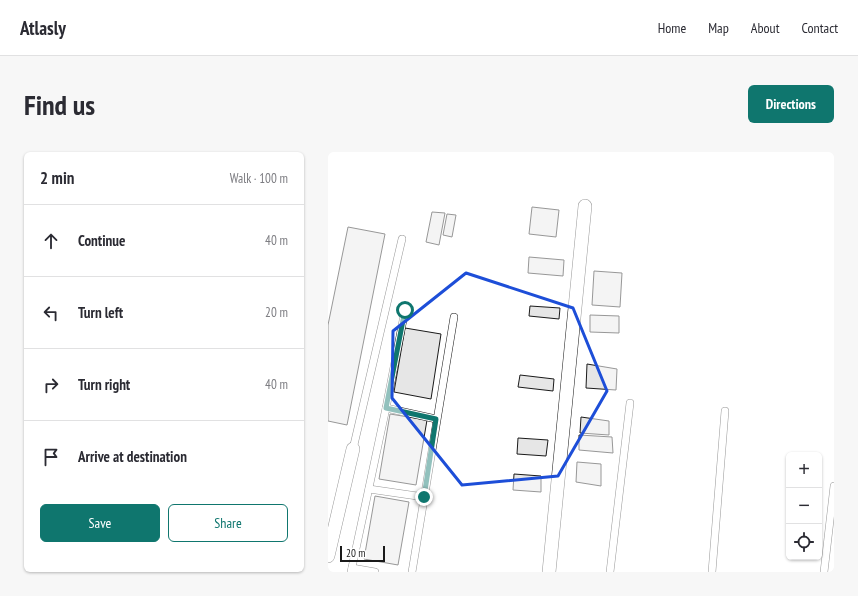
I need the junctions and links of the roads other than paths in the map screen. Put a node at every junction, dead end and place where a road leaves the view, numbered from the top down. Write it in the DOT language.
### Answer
graph roads {
  1 [pos="585,206"];
  2 [pos="402,239"];
  3 [pos="405,310"];
  4 [pos="454,317"];
  5 [pos="630,403"];
  6 [pos="386,408"];
  7 [pos="725,411"];
  8 [pos="436,419"];
  9 [pos="353,449"];
  10 [pos="834,486"];
  11 [pos="369,489"];
  12 [pos="424,497"];
  13 [pos="328,556"];
  14 [pos="352,570"];
  15 [pos="375,572"];
  16 [pos="412,572"];
  17 [pos="549,572"];
  18 [pos="610,572"];
  19 [pos="712,572"];
  20 [pos="824,572"];
  1 -- 17 [label="street"];
  2 -- 9 [label="lane"];
  3 -- 6 [label="lane"];
  4 -- 8 [label="lane"];
  5 -- 18 [label="lane"];
  6 -- 8 [label="lane"];
  6 -- 11 [label="lane"];
  7 -- 19 [label="lane"];
  8 -- 12 [label="lane"];
  9 -- 13 [label="street"];
  10 -- 20 [label="lane"];
  11 -- 12 [label="lane"];
  11 -- 14 [label="lane"];
  12 -- 16 [label="lane"];
  14 -- 15 [label="lane"];
}
